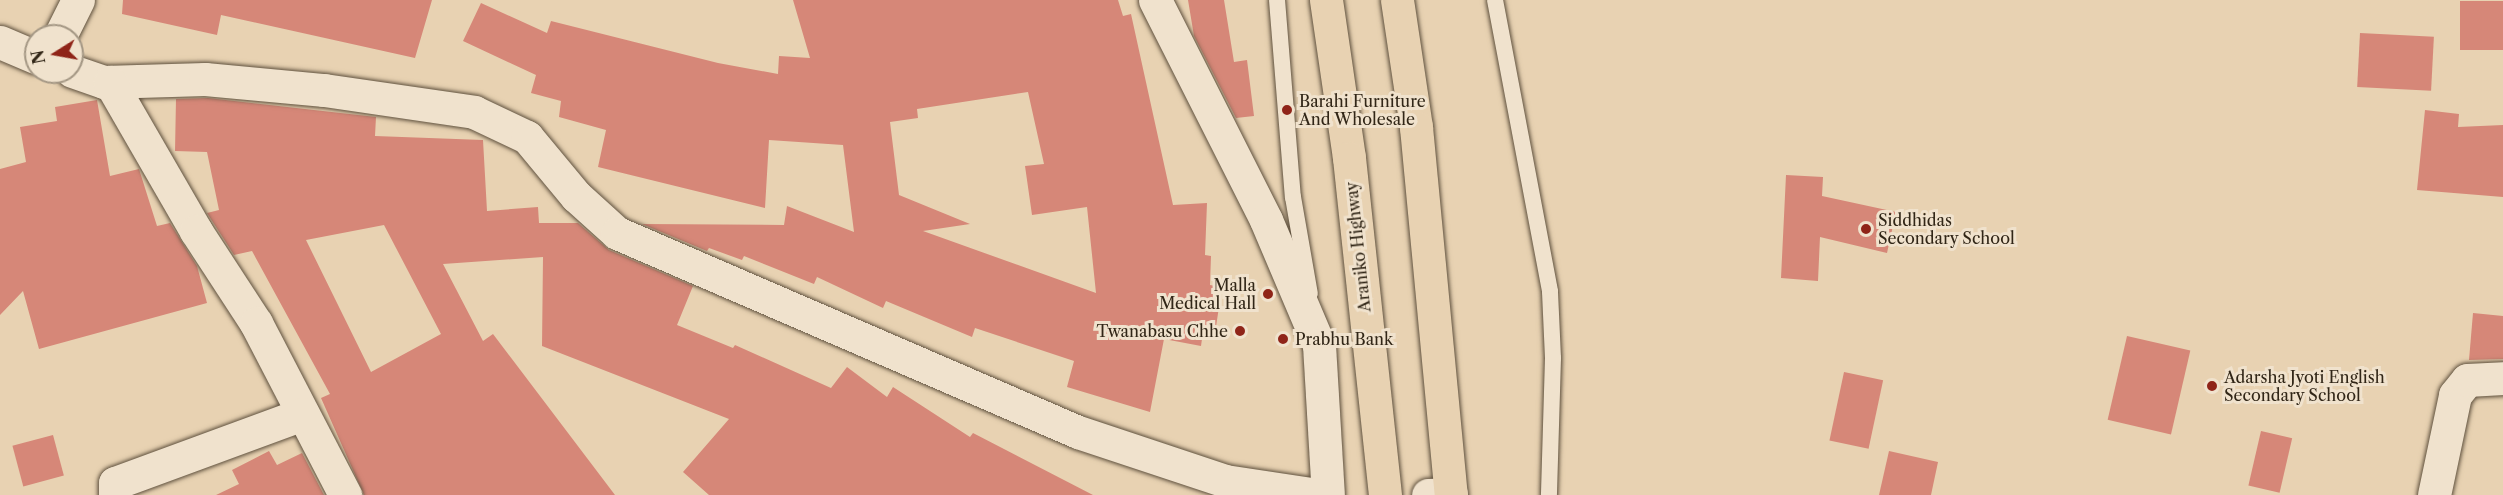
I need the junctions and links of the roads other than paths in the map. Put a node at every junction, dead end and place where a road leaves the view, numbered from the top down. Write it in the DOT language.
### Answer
graph roads {
  1 [pos="78,0"];
  2 [pos="1155,0"];
  3 [pos="1277,0"];
  4 [pos="1326,0"];
  5 [pos="1397,0"];
  6 [pos="1495,0"];
  7 [pos="66,24"];
  8 [pos="0,42"];
  9 [pos="24,52"];
  10 [pos="84,74"];
  11 [pos="110,82"];
  12 [pos="1319,345"];
  13 [pos="2503,378"];
  14 [pos="303,414"];
  15 [pos="115,495"];
  16 [pos="345,495"];
  17 [pos="1318,495"];
  18 [pos="1328,495"];
  19 [pos="1385,495"];
  20 [pos="1443,495"];
  21 [pos="1549,495"];
  22 [pos="2434,495"];
  1 -- 7 [label="street"];
  2 -- 12 [label="street"];
  3 -- 12 [label="lane"];
  4 -- 19 [label="highway, Araniko Highway"];
  5 -- 20 [label="highway"];
  6 -- 21 [label="lane"];
  8 -- 9 [label="street"];
  10 -- 11 [label="street"];
  11 -- 14 [label="street"];
  11 -- 17 [label="street"];
  12 -- 18 [label="street"];
  13 -- 22 [label="street"];
  14 -- 15 [label="street"];
  14 -- 16 [label="street"];
}
